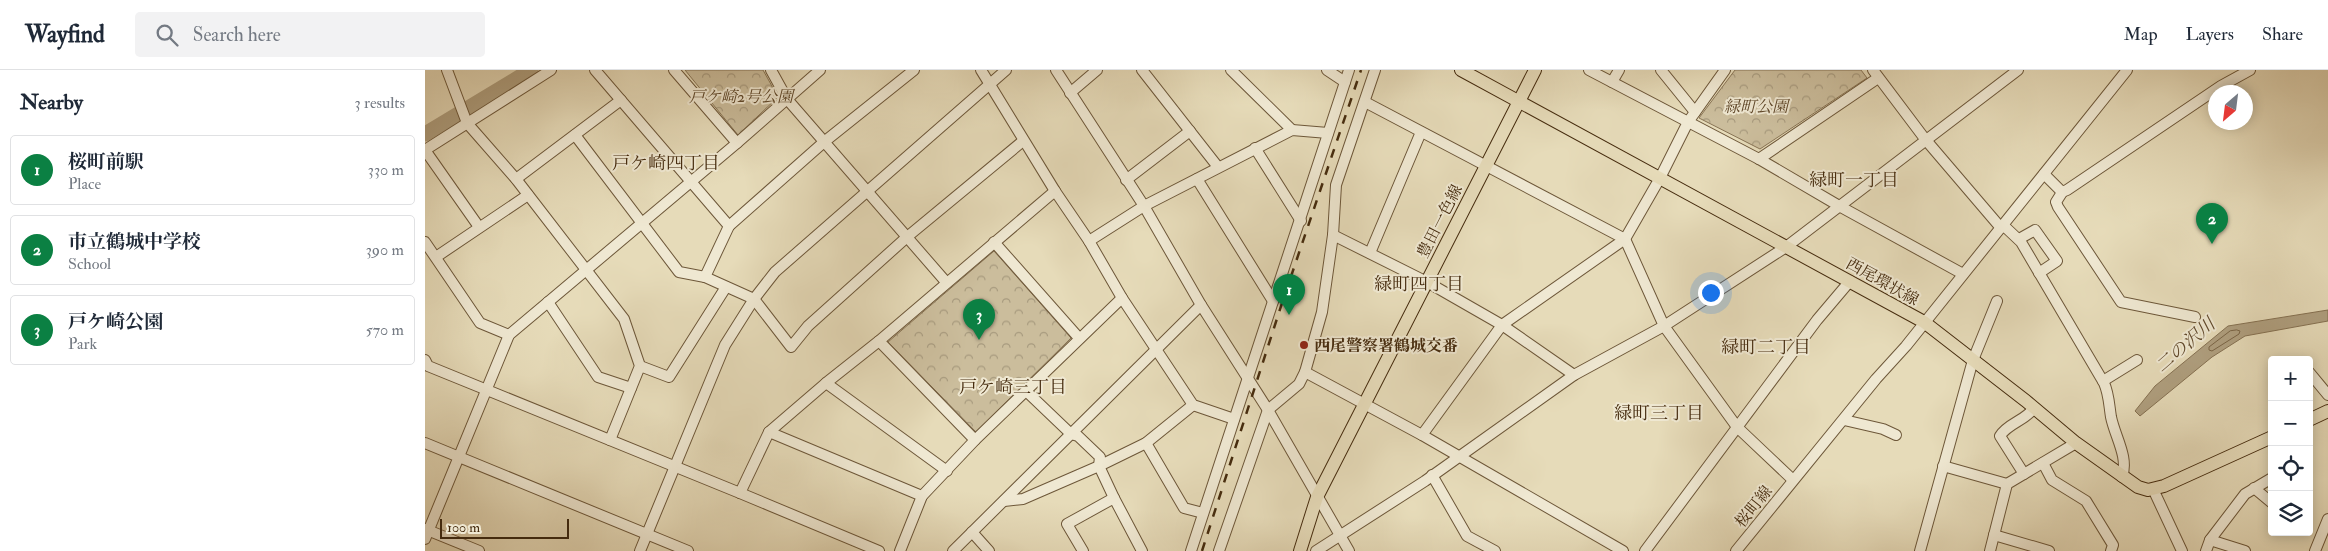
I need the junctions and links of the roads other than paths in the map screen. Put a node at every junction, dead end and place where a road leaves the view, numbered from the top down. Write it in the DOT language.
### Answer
graph roads {
  1 [pos="447,70"];
  2 [pos="551,70"];
  3 [pos="595,70"];
  4 [pos="675,70"];
  5 [pos="771,70"];
  6 [pos="820,70"];
  7 [pos="914,70"];
  8 [pos="981,70"];
  9 [pos="1006,70"];
  10 [pos="1056,70"];
  11 [pos="1097,70"];
  12 [pos="1142,70"];
  13 [pos="1231,70"];
  14 [pos="1327,70"];
  15 [pos="1349,70"];
  16 [pos="1375,70"];
  17 [pos="1461,70"];
  18 [pos="1535,70"];
  19 [pos="1589,70"];
  20 [pos="1619,70"];
  21 [pos="1661,70"];
  22 [pos="1725,70"];
  23 [pos="2018,70"];
  24 [pos="2127,70"];
  25 [pos="2250,70"];
  26 [pos="1875,74"];
  27 [pos="1345,82"];
  28 [pos="1612,82"];
  29 [pos="990,84"];
  30 [pos="1070,93"];
  31 [pos="787,99"];
  32 [pos="621,100"];
  33 [pos="1365,102"];
  34 [pos="1519,102"];
  35 [pos="1695,112"];
  36 [pos="1688,122"];
  37 [pos="467,123"];
  38 [pos="1292,130"];
  39 [pos="1190,131"];
  40 [pos="1421,132"];
  41 [pos="1328,133"];
  42 [pos="575,135"];
  43 [pos="1925,139"];
  44 [pos="1023,141"];
  45 [pos="824,142"];
  46 [pos="737,143"];
  47 [pos="1255,148"];
  48 [pos="425,150"];
  49 [pos="1759,159"];
  50 [pos="1485,166"];
  51 [pos="1218,167"];
  52 [pos="2044,174"];
  53 [pos="1660,178"];
  54 [pos="516,179"];
  55 [pos="1197,179"];
  56 [pos="1127,180"];
  57 [pos="691,182"];
  58 [pos="867,191"];
  59 [pos="1055,191"];
  60 [pos="2063,191"];
  61 [pos="528,194"];
  62 [pos="1143,206"];
  63 [pos="1841,207"];
  64 [pos="1301,221"];
  65 [pos="641,223"];
  66 [pos="729,226"];
  67 [pos="479,227"];
  68 [pos="2002,227"];
  69 [pos="1333,235"];
  70 [pos="907,237"];
  71 [pos="1625,239"];
  72 [pos="2019,239"];
  73 [pos="1089,241"];
  74 [pos="425,242"];
  75 [pos="994,242"];
  76 [pos="1786,247"];
  77 [pos="1370,253"];
  78 [pos="436,257"];
  79 [pos="586,270"];
  80 [pos="2039,273"];
  81 [pos="1963,274"];
  82 [pos="705,277"];
  83 [pos="1850,281"];
  84 [pos="946,282"];
  85 [pos="1427,282"];
  86 [pos="726,287"];
  87 [pos="1121,298"];
  88 [pos="754,299"];
  89 [pos="1273,301"];
  90 [pos="1997,301"];
  91 [pos="548,302"];
  92 [pos="1201,305"];
  93 [pos="2195,317"];
  94 [pos="1924,322"];
  95 [pos="1502,325"];
  96 [pos="1664,326"];
  97 [pos="509,335"];
  98 [pos="1079,338"];
  99 [pos="879,342"];
  100 [pos="1156,352"];
  101 [pos="425,360"];
  102 [pos="1973,360"];
  103 [pos="2137,360"];
  104 [pos="640,366"];
  105 [pos="1305,372"];
  106 [pos="1574,376"];
  107 [pos="2313,377"];
  108 [pos="1248,378"];
  109 [pos="2103,381"];
  110 [pos="826,383"];
  111 [pos="631,388"];
  112 [pos="486,390"];
  113 [pos="1026,391"];
  114 [pos="2328,395"];
  115 [pos="1193,405"];
  116 [pos="1363,405"];
  117 [pos="2034,408"];
  118 [pos="1268,410"];
  119 [pos="2328,411"];
  120 [pos="2313,418"];
  121 [pos="1234,419"];
  122 [pos="1844,420"];
  123 [pos="1737,427"];
  124 [pos="769,432"];
  125 [pos="1071,434"];
  126 [pos="1421,435"];
  127 [pos="1896,435"];
  128 [pos="2268,439"];
  129 [pos="610,440"];
  130 [pos="975,440"];
  131 [pos="425,443"];
  132 [pos="1146,443"];
  133 [pos="2076,443"];
  134 [pos="1458,457"];
  135 [pos="460,458"];
  136 [pos="2043,463"];
  137 [pos="675,466"];
  138 [pos="1099,466"];
  139 [pos="1943,466"];
  140 [pos="947,471"];
  141 [pos="2024,474"];
  142 [pos="1432,476"];
  143 [pos="2121,477"];
  144 [pos="1793,480"];
  145 [pos="2268,480"];
  146 [pos="2007,484"];
  147 [pos="2254,488"];
  148 [pos="2153,489"];
  149 [pos="740,493"];
  150 [pos="922,496"];
  151 [pos="1317,496"];
  152 [pos="1114,498"];
  153 [pos="2268,500"];
  154 [pos="1004,501"];
  155 [pos="1203,513"];
  156 [pos="2328,519"];
  157 [pos="973,532"];
  158 [pos="426,533"];
  159 [pos="647,534"];
  160 [pos="1340,535"];
  161 [pos="1994,535"];
  162 [pos="2210,540"];
  163 [pos="2324,542"];
  164 [pos="1739,550"];
  165 [pos="479,551"];
  166 [pos="640,551"];
  167 [pos="688,551"];
  168 [pos="879,551"];
  169 [pos="901,551"];
  170 [pos="953,551"];
  171 [pos="989,551"];
  172 [pos="1083,551"];
  173 [pos="1142,551"];
  174 [pos="1191,551"];
  175 [pos="1219,551"];
  176 [pos="1300,551"];
  177 [pos="1316,551"];
  178 [pos="1349,551"];
  179 [pos="1495,551"];
  180 [pos="1623,551"];
  181 [pos="1645,551"];
  182 [pos="1919,551"];
  183 [pos="1990,551"];
  184 [pos="2049,551"];
  185 [pos="2111,551"];
  186 [pos="2182,551"];
  187 [pos="2206,551"];
  188 [pos="2245,551"];
  189 [pos="2315,551"];
  1 -- 37 [label="street"];
  2 -- 37 [label="street"];
  3 -- 32 [label="street"];
  4 -- 46 [label="street"];
  5 -- 31 [label="street"];
  6 -- 31 [label="street"];
  7 -- 45 [label="street"];
  8 -- 29 [label="street"];
  9 -- 29 [label="street"];
  10 -- 30 [label="street"];
  11 -- 30 [label="street"];
  12 -- 39 [label="street"];
  13 -- 38 [label="street"];
  14 -- 27 [label="street"];
  15 -- 27 [label="street"];
  16 -- 33 [label="street"];
  17 -- 34 [label="main road, 西尾環状線"];
  18 -- 34 [label="main road, 豊田一色線"];
  19 -- 28 [label="street"];
  20 -- 28 [label="street"];
  21 -- 35 [label="street"];
  22 -- 35 [label="street"];
  23 -- 43 [label="street"];
  24 -- 52 [label="street, 桜町線"];
  25 -- 60 [label="street"];
  26 -- 43 [label="street"];
  26 -- 49 [label="street"];
  27 -- 41 [label="street"];
  28 -- 36 [label="street"];
  29 -- 44 [label="street"];
  29 -- 58 [label="street"];
  30 -- 56 [label="street"];
  31 -- 45 [label="street"];
  31 -- 46 [label="street"];
  32 -- 42 [label="street"];
  32 -- 57 [label="street"];
  33 -- 40 [label="street"];
  33 -- 69 [label="street"];
  34 -- 50 [label="main road, 豊田一色線"];
  34 -- 53 [label="main road, 西尾環状線"];
  35 -- 36 [label="street"];
  36 -- 49 [label="street"];
  36 -- 53 [label="street"];
  37 -- 48 [label="street"];
  37 -- 54 [label="street"];
  38 -- 41 [label="street"];
  38 -- 47 [label="street"];
  39 -- 51 [label="street"];
  39 -- 56 [label="street"];
  40 -- 50 [label="street"];
  40 -- 77 [label="street"];
  41 -- 64 [label="street"];
  42 -- 54 [label="street"];
  42 -- 65 [label="street"];
  43 -- 63 [label="street"];
  43 -- 68 [label="street"];
  44 -- 59 [label="street"];
  44 -- 70 [label="street"];
  45 -- 58 [label="street"];
  45 -- 66 [label="street"];
  46 -- 57 [label="street"];
  47 -- 51 [label="street"];
  47 -- 64 [label="street"];
  48 -- 67 [label="street"];
  49 -- 63 [label="street"];
  50 -- 71 [label="street"];
  50 -- 85 [label="main road, 豊田一色線"];
  51 -- 55 [label="street"];
  52 -- 60 [label="street"];
  52 -- 68 [label="street, 桜町線"];
  53 -- 71 [label="street"];
  53 -- 76 [label="main road, 西尾環状線"];
  54 -- 61 [label="street"];
  55 -- 62 [label="street"];
  55 -- 89 [label="street"];
  56 -- 62 [label="street"];
  57 -- 65 [label="street"];
  57 -- 66 [label="street"];
  58 -- 70 [label="street"];
  58 -- 88 [label="street"];
  59 -- 73 [label="street"];
  59 -- 75 [label="street"];
  60 -- 93 [label="street"];
  61 -- 67 [label="street"];
  61 -- 79 [label="street"];
  62 -- 73 [label="street"];
  62 -- 92 [label="street"];
  63 -- 76 [label="street"];
  63 -- 81 [label="street"];
  64 -- 89 [label="street"];
  65 -- 79 [label="street"];
  65 -- 82 [label="street"];
  66 -- 82 [label="street"];
  67 -- 78 [label="street"];
  68 -- 72 [label="street"];
  68 -- 81 [label="street, 桜町線"];
  69 -- 77 [label="street"];
  69 -- 105 [label="street"];
  70 -- 84 [label="street"];
  70 -- 88 [label="street"];
  71 -- 95 [label="street"];
  71 -- 96 [label="street"];
  72 -- 80 [label="street"];
  72 -- 80 [label="street"];
  73 -- 87 [label="street"];
  74 -- 78 [label="street"];
  75 -- 84 [label="street"];
  75 -- 98 [label="street"];
  76 -- 83 [label="main road, 西尾環状線"];
  76 -- 96 [label="street"];
  77 -- 85 [label="street"];
  78 -- 97 [label="street"];
  79 -- 91 [label="street"];
  79 -- 104 [label="street"];
  80 -- 109 [label="street"];
  81 -- 94 [label="street, 桜町線"];
  82 -- 86 [label="street"];
  83 -- 94 [label="main road, 西尾環状線"];
  83 -- 123 [label="street"];
  84 -- 99 [label="street"];
  85 -- 95 [label="street"];
  85 -- 116 [label="main road, 豊田一色線"];
  86 -- 88 [label="street"];
  86 -- 104 [label="street"];
  87 -- 98 [label="street"];
  87 -- 100 [label="street"];
  88 -- 137 [label="street"];
  89 -- 108 [label="street"];
  90 -- 102 [label="street"];
  91 -- 97 [label="street"];
  91 -- 111 [label="street"];
  92 -- 100 [label="street"];
  92 -- 108 [label="street"];
  94 -- 102 [label="main road, 西尾環状線"];
  94 -- 122 [label="street, 桜町線"];
  95 -- 106 [label="street"];
  95 -- 126 [label="street"];
  96 -- 106 [label="street"];
  96 -- 123 [label="street"];
  97 -- 112 [label="street"];
  98 -- 113 [label="street"];
  99 -- 110 [label="street"];
  99 -- 130 [label="street"];
  100 -- 115 [label="street"];
  100 -- 125 [label="street"];
  101 -- 112 [label="street"];
  102 -- 117 [label="main road, 西尾環状線"];
  102 -- 139 [label="street"];
  103 -- 109 [label="street"];
  104 -- 111 [label="street"];
  105 -- 116 [label="street"];
  105 -- 118 [label="street"];
  106 -- 134 [label="street"];
  107 -- 114 [label="street"];
  108 -- 118 [label="street"];
  108 -- 121 [label="street"];
  109 -- 143 [label="street"];
  110 -- 124 [label="street"];
  110 -- 140 [label="street"];
  111 -- 129 [label="street"];
  112 -- 129 [label="street"];
  112 -- 135 [label="street"];
  113 -- 125 [label="street"];
  113 -- 130 [label="street"];
  115 -- 121 [label="street"];
  115 -- 132 [label="street"];
  116 -- 126 [label="street"];
  116 -- 151 [label="main road, 豊田一色線"];
  117 -- 133 [label="main road, 西尾環状線"];
  117 -- 141 [label="street"];
  118 -- 151 [label="street"];
  118 -- 175 [label="street"];
  119 -- 120 [label="main road"];
  121 -- 155 [label="street"];
  122 -- 127 [label="street"];
  122 -- 144 [label="street, 桜町線"];
  123 -- 144 [label="street"];
  123 -- 181 [label="street"];
  124 -- 149 [label="street"];
  124 -- 150 [label="street"];
  125 -- 138 [label="street"];
  125 -- 154 [label="street"];
  126 -- 134 [label="street"];
  128 -- 148 [label="main road"];
  129 -- 137 [label="street"];
  130 -- 140 [label="street"];
  131 -- 135 [label="street"];
  132 -- 138 [label="street"];
  132 -- 155 [label="street"];
  133 -- 136 [label="street"];
  133 -- 143 [label="main road, 西尾環状線"];
  134 -- 142 [label="street"];
  134 -- 180 [label="street"];
  135 -- 158 [label="street"];
  135 -- 159 [label="street"];
  136 -- 141 [label="street"];
  136 -- 185 [label="street"];
  137 -- 149 [label="street"];
  137 -- 159 [label="street"];
  138 -- 152 [label="street"];
  138 -- 154 [label="street"];
  139 -- 146 [label="street"];
  139 -- 182 [label="street"];
  140 -- 150 [label="street"];
  141 -- 146 [label="street"];
  142 -- 160 [label="street"];
  142 -- 179 [label="street"];
  143 -- 148 [label="main road, 西尾環状線"];
  144 -- 164 [label="street, 桜町線"];
  145 -- 147 [label="street"];
  146 -- 161 [label="street"];
  147 -- 153 [label="street"];
  147 -- 162 [label="street"];
  148 -- 186 [label="street"];
  149 -- 168 [label="street"];
  150 -- 169 [label="street"];
  151 -- 160 [label="street"];
  151 -- 176 [label="main road, 豊田一色線"];
  152 -- 172 [label="street"];
  152 -- 173 [label="street"];
  154 -- 157 [label="street"];
  155 -- 174 [label="street"];
  156 -- 163 [label="street"];
  157 -- 170 [label="street"];
  157 -- 171 [label="street"];
  158 -- 165 [label="street"];
  159 -- 166 [label="street"];
  159 -- 167 [label="street"];
  160 -- 177 [label="street"];
  160 -- 178 [label="street"];
  161 -- 183 [label="street"];
  161 -- 184 [label="street"];
  162 -- 187 [label="street"];
  162 -- 188 [label="street"];
  163 -- 189 [label="street"];
}
